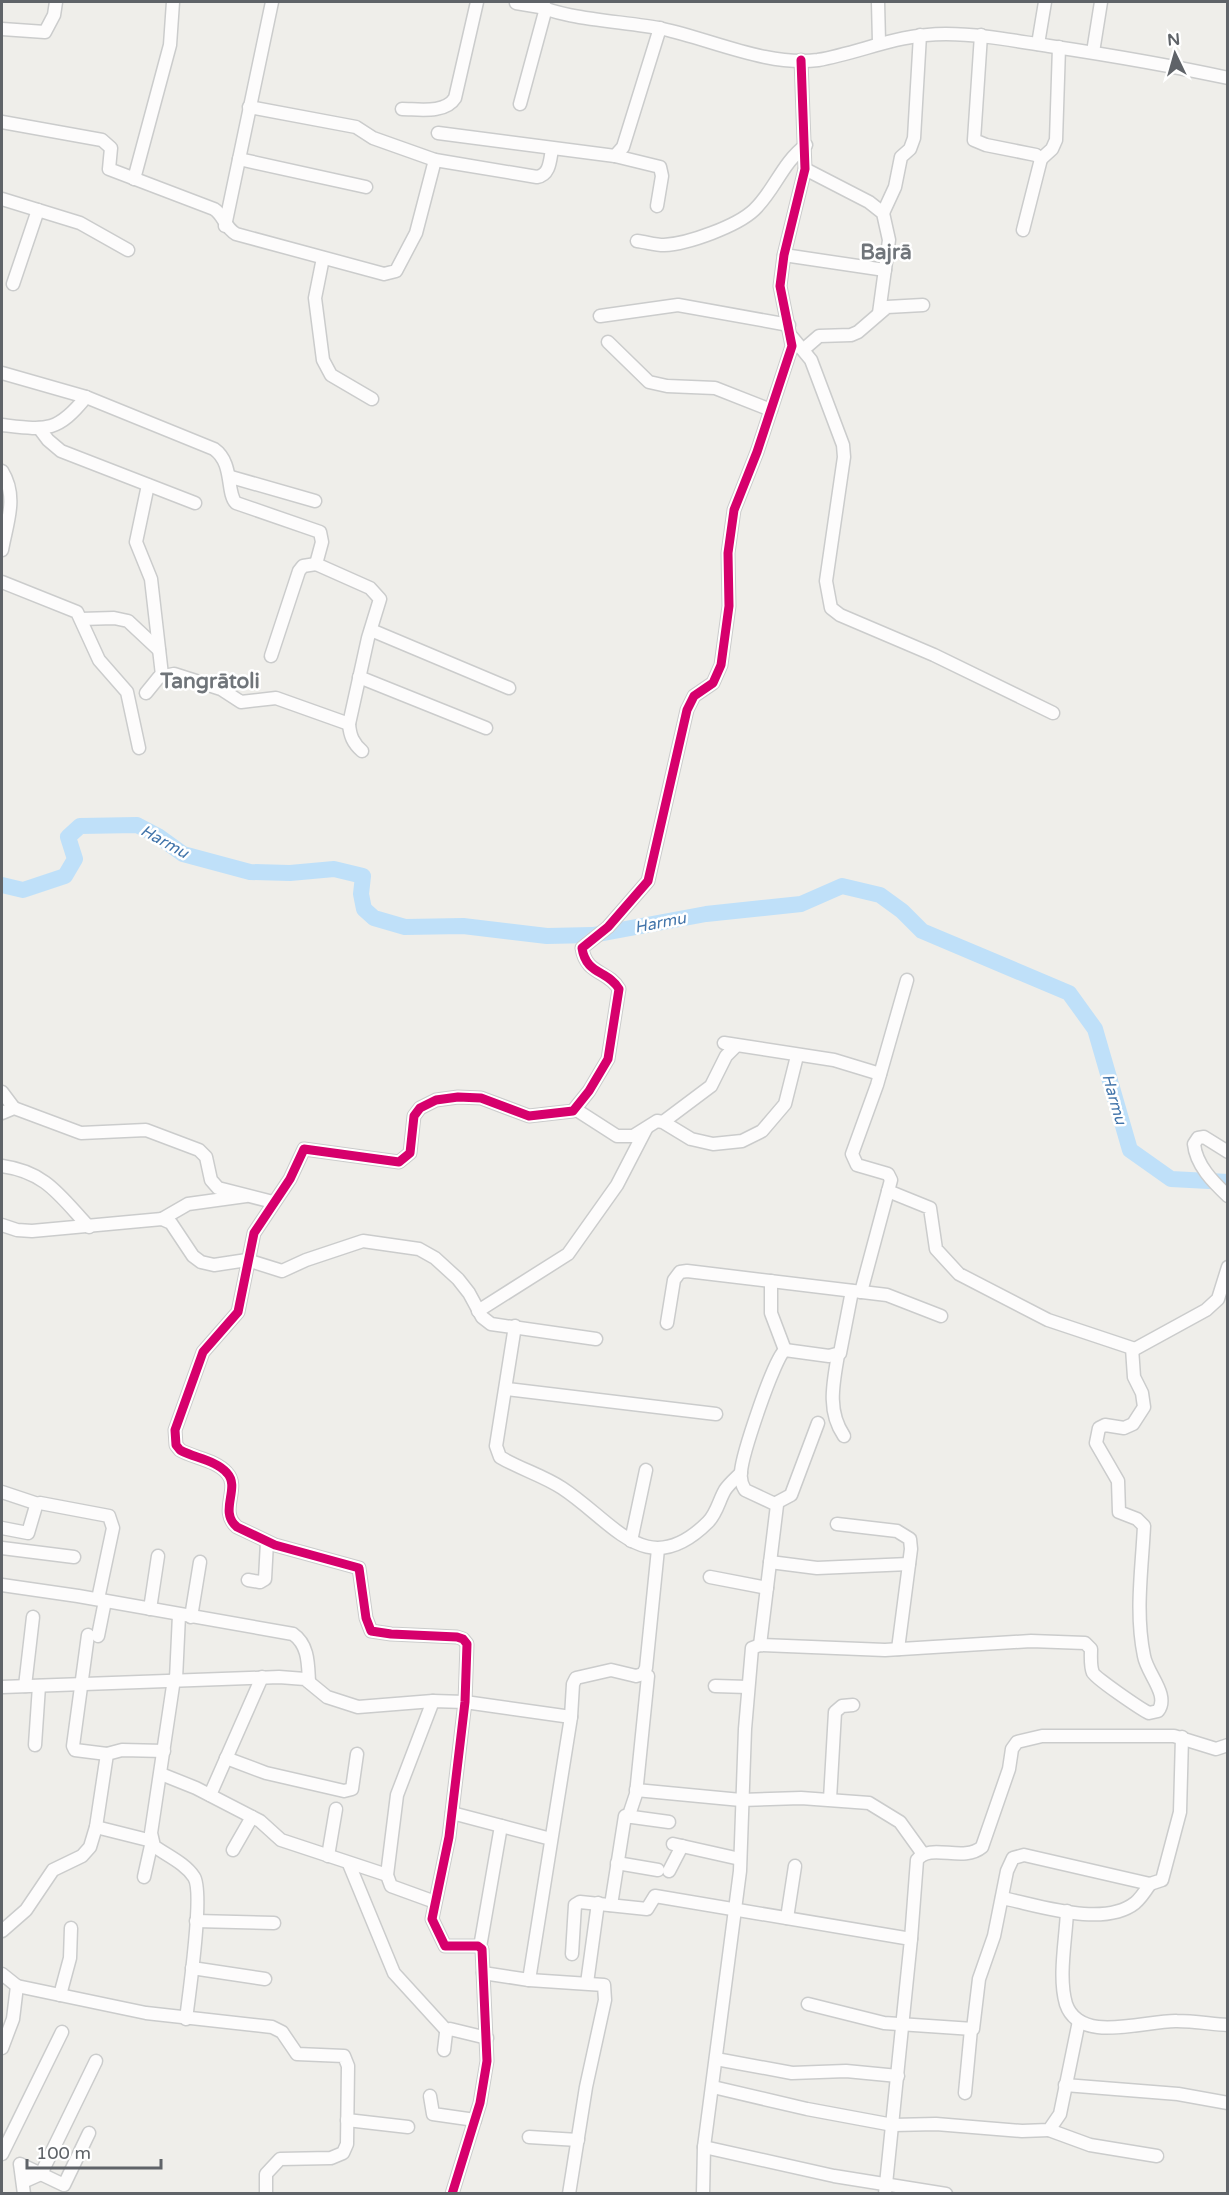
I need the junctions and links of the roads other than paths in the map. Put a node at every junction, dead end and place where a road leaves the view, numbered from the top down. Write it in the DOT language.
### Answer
graph roads {
  1 [pos="57,2"];
  2 [pos="172,2"];
  3 [pos="272,2"];
  4 [pos="477,2"];
  5 [pos="530,2"];
  6 [pos="878,2"];
  7 [pos="1045,2"];
  8 [pos="1101,2"];
  9 [pos="516,3"];
  10 [pos="546,8"];
  11 [pos="2,28"];
  12 [pos="660,28"];
  13 [pos="920,35"];
  14 [pos="981,35"];
  15 [pos="879,42"];
  16 [pos="1038,44"];
  17 [pos="1059,47"];
  18 [pos="1093,52"];
  19 [pos="801,60"];
  20 [pos="1227,78"];
  21 [pos="520,104"];
  22 [pos="249,107"];
  23 [pos="402,110"];
  24 [pos="2,122"];
  25 [pos="438,133"];
  26 [pos="806,145"];
  27 [pos="552,149"];
  28 [pos="615,156"];
  29 [pos="238,159"];
  30 [pos="1041,159"];
  31 [pos="435,160"];
  32 [pos="805,169"];
  33 [pos="134,180"];
  34 [pos="366,187"];
  35 [pos="2,199"];
  36 [pos="657,206"];
  37 [pos="38,210"];
  38 [pos="884,213"];
  39 [pos="225,226"];
  40 [pos="1023,230"];
  41 [pos="637,240"];
  42 [pos="128,250"];
  43 [pos="784,255"];
  44 [pos="323,258"];
  45 [pos="885,270"];
  46 [pos="14,284"];
  47 [pos="922,305"];
  48 [pos="879,313"];
  49 [pos="600,316"];
  50 [pos="791,331"];
  51 [pos="608,342"];
  52 [pos="804,349"];
  53 [pos="2,373"];
  54 [pos="86,397"];
  55 [pos="372,399"];
  56 [pos="771,410"];
  57 [pos="2,425"];
  58 [pos="39,428"];
  59 [pos="2,471"];
  60 [pos="231,477"];
  61 [pos="148,485"];
  62 [pos="315,501"];
  63 [pos="195,502"];
  64 [pos="2,550"];
  65 [pos="316,564"];
  66 [pos="2,582"];
  67 [pos="81,619"];
  68 [pos="371,630"];
  69 [pos="159,650"];
  70 [pos="271,656"];
  71 [pos="162,675"];
  72 [pos="359,677"];
  73 [pos="509,688"];
  74 [pos="146,693"];
  75 [pos="1053,714"];
  76 [pos="350,723"];
  77 [pos="486,728"];
  78 [pos="139,748"];
  79 [pos="362,751"];
  80 [pos="907,980"];
  81 [pos="797,1056"];
  82 [pos="880,1074"];
  83 [pos="2,1092"];
  84 [pos="14,1108"];
  85 [pos="575,1109"];
  86 [pos="2,1113"];
  87 [pos="663,1122"];
  88 [pos="646,1129"];
  89 [pos="1227,1152"];
  90 [pos="2,1166"];
  91 [pos="888,1191"];
  92 [pos="1223,1192"];
  93 [pos="251,1195"];
  94 [pos="273,1202"];
  95 [pos="162,1219"];
  96 [pos="2,1225"];
  97 [pos="89,1227"];
  98 [pos="247,1260"];
  99 [pos="1227,1267"];
  100 [pos="771,1281"];
  101 [pos="856,1291"];
  102 [pos="478,1311"];
  103 [pos="941,1316"];
  104 [pos="668,1323"];
  105 [pos="515,1326"];
  106 [pos="596,1339"];
  107 [pos="785,1350"];
  108 [pos="1133,1350"];
  109 [pos="838,1355"];
  110 [pos="507,1389"];
  111 [pos="716,1414"];
  112 [pos="818,1423"];
  113 [pos="844,1436"];
  114 [pos="646,1470"];
  115 [pos="741,1473"];
  116 [pos="2,1492"];
  117 [pos="776,1503"];
  118 [pos="38,1504"];
  119 [pos="837,1524"];
  120 [pos="2,1528"];
  121 [pos="631,1541"];
  122 [pos="267,1542"];
  123 [pos="2,1548"];
  124 [pos="658,1549"];
  125 [pos="158,1556"];
  126 [pos="74,1557"];
  127 [pos="200,1562"];
  128 [pos="770,1562"];
  129 [pos="909,1564"];
  130 [pos="710,1576"];
  131 [pos="248,1580"];
  132 [pos="2,1585"];
  133 [pos="767,1588"];
  134 [pos="101,1600"];
  135 [pos="150,1609"];
  136 [pos="185,1616"];
  137 [pos="33,1617"];
  138 [pos="760,1645"];
  139 [pos="898,1649"];
  140 [pos="648,1676"];
  141 [pos="262,1677"];
  142 [pos="175,1679"];
  143 [pos="309,1682"];
  144 [pos="80,1685"];
  145 [pos="25,1686"];
  146 [pos="39,1686"];
  147 [pos="715,1686"];
  148 [pos="2,1687"];
  149 [pos="748,1687"];
  150 [pos="433,1701"];
  151 [pos="465,1702"];
  152 [pos="852,1705"];
  153 [pos="571,1717"];
  154 [pos="1182,1737"];
  155 [pos="35,1745"];
  156 [pos="1227,1745"];
  157 [pos="164,1751"];
  158 [pos="108,1754"];
  159 [pos="357,1754"];
  160 [pos="226,1758"];
  161 [pos="161,1774"];
  162 [pos="636,1790"];
  163 [pos="210,1795"];
  164 [pos="741,1800"];
  165 [pos="830,1800"];
  166 [pos="336,1809"];
  167 [pos="452,1813"];
  168 [pos="629,1815"];
  169 [pos="252,1818"];
  170 [pos="669,1822"];
  171 [pos="501,1826"];
  172 [pos="96,1827"];
  173 [pos="551,1839"];
  174 [pos="152,1841"];
  175 [pos="233,1851"];
  176 [pos="922,1854"];
  177 [pos="328,1856"];
  178 [pos="740,1859"];
  179 [pos="616,1863"];
  180 [pos="350,1864"];
  181 [pos="795,1866"];
  182 [pos="387,1875"];
  183 [pos="144,1877"];
  184 [pos="1150,1884"];
  185 [pos="1002,1898"];
  186 [pos="435,1902"];
  187 [pos="598,1903"];
  188 [pos="611,1905"];
  189 [pos="734,1908"];
  190 [pos="1067,1911"];
  191 [pos="787,1918"];
  192 [pos="196,1921"];
  193 [pos="274,1923"];
  194 [pos="70,1928"];
  195 [pos="2,1931"];
  196 [pos="911,1939"];
  197 [pos="480,1947"];
  198 [pos="572,1954"];
  199 [pos="192,1968"];
  200 [pos="483,1973"];
  201 [pos="2,1974"];
  202 [pos="265,1978"];
  203 [pos="529,1980"];
  204 [pos="587,1983"];
  205 [pos="17,1986"];
  206 [pos="60,1995"];
  207 [pos="808,2004"];
  208 [pos="186,2019"];
  209 [pos="1079,2021"];
  210 [pos="903,2025"];
  211 [pos="1227,2025"];
  212 [pos="971,2029"];
  213 [pos="447,2031"];
  214 [pos="62,2032"];
  215 [pos="488,2038"];
  216 [pos="2,2048"];
  217 [pos="444,2050"];
  218 [pos="716,2059"];
  219 [pos="96,2061"];
  220 [pos="898,2076"];
  221 [pos="1065,2085"];
  222 [pos="713,2087"];
  223 [pos="965,2093"];
  224 [pos="430,2096"];
  225 [pos="1227,2103"];
  226 [pos="347,2120"];
  227 [pos="475,2120"];
  228 [pos="893,2125"];
  229 [pos="408,2127"];
  230 [pos="1049,2130"];
  231 [pos="89,2133"];
  232 [pos="529,2137"];
  233 [pos="578,2140"];
  234 [pos="704,2147"];
  235 [pos="2,2154"];
  236 [pos="1157,2156"];
  237 [pos="20,2164"];
  238 [pos="41,2174"];
  239 [pos="24,2188"];
  240 [pos="885,2189"];
  241 [pos="266,2193"];
  242 [pos="452,2193"];
  243 [pos="569,2193"];
  244 [pos="703,2193"];
  245 [pos="946,2193"];
  1 -- 11 [label="street"];
  2 -- 33 [label="street"];
  3 -- 22 [label="street"];
  4 -- 23 [label="street"];
  5 -- 10 [label="street"];
  6 -- 15 [label="street"];
  7 -- 16 [label="street"];
  8 -- 18 [label="street"];
  9 -- 10 [label="street"];
  10 -- 12 [label="street"];
  10 -- 21 [label="street"];
  12 -- 19 [label="street"];
  12 -- 28 [label="street"];
  13 -- 14 [label="street"];
  13 -- 15 [label="street"];
  13 -- 38 [label="street"];
  14 -- 16 [label="street"];
  14 -- 30 [label="street"];
  15 -- 19 [label="street"];
  16 -- 17 [label="street"];
  17 -- 18 [label="street"];
  17 -- 30 [label="street"];
  18 -- 20 [label="street"];
  19 -- 26 [label="street"];
  22 -- 29 [label="street"];
  22 -- 31 [label="street"];
  24 -- 33 [label="street"];
  25 -- 27 [label="street"];
  26 -- 32 [label="street"];
  26 -- 41 [label="street"];
  27 -- 28 [label="street"];
  27 -- 31 [label="street"];
  28 -- 36 [label="street"];
  29 -- 34 [label="street"];
  29 -- 39 [label="street"];
  30 -- 40 [label="street"];
  31 -- 44 [label="street"];
  32 -- 38 [label="street"];
  32 -- 43 [label="street"];
  33 -- 39 [label="street"];
  35 -- 37 [label="street"];
  37 -- 42 [label="street"];
  37 -- 46 [label="street"];
  38 -- 45 [label="street"];
  39 -- 44 [label="street"];
  43 -- 45 [label="street"];
  43 -- 50 [label="street"];
  44 -- 55 [label="street"];
  45 -- 48 [label="street"];
  47 -- 48 [label="street"];
  48 -- 52 [label="street"];
  49 -- 50 [label="street"];
  50 -- 52 [label="street"];
  50 -- 56 [label="street"];
  51 -- 56 [label="street"];
  52 -- 75 [label="street"];
  53 -- 54 [label="street"];
  54 -- 58 [label="street"];
  54 -- 60 [label="street"];
  56 -- 85 [label="street"];
  57 -- 58 [label="street"];
  58 -- 61 [label="street"];
  59 -- 64 [label="street"];
  60 -- 62 [label="street"];
  60 -- 65 [label="street"];
  61 -- 63 [label="street"];
  61 -- 69 [label="street"];
  65 -- 68 [label="street"];
  65 -- 70 [label="street"];
  66 -- 67 [label="street"];
  67 -- 69 [label="street"];
  67 -- 78 [label="street"];
  68 -- 72 [label="street"];
  68 -- 73 [label="street"];
  69 -- 71 [label="street"];
  71 -- 74 [label="street"];
  71 -- 76 [label="street"];
  72 -- 76 [label="street"];
  72 -- 77 [label="street"];
  76 -- 79 [label="street"];
  80 -- 82 [label="street"];
  81 -- 82 [label="street"];
  81 -- 87 [label="street"];
  81 -- 87 [label="street"];
  82 -- 91 [label="street"];
  83 -- 84 [label="street"];
  84 -- 86 [label="street"];
  84 -- 93 [label="street"];
  85 -- 88 [label="street"];
  85 -- 94 [label="street"];
  87 -- 88 [label="street"];
  88 -- 102 [label="street"];
  89 -- 92 [label="street"];
  90 -- 97 [label="street"];
  91 -- 101 [label="street"];
  91 -- 108 [label="street"];
  93 -- 94 [label="street"];
  93 -- 95 [label="street"];
  94 -- 98 [label="street"];
  95 -- 97 [label="street"];
  95 -- 98 [label="street"];
  96 -- 97 [label="street"];
  98 -- 102 [label="street"];
  98 -- 122 [label="street"];
  99 -- 108 [label="street"];
  100 -- 101 [label="street"];
  100 -- 104 [label="street"];
  100 -- 107 [label="street"];
  101 -- 103 [label="street"];
  101 -- 109 [label="street"];
  102 -- 105 [label="street"];
  105 -- 106 [label="street"];
  105 -- 110 [label="street"];
  107 -- 109 [label="street"];
  107 -- 115 [label="street"];
  108 -- 139 [label="street"];
  109 -- 113 [label="street"];
  110 -- 111 [label="street"];
  110 -- 121 [label="street"];
  112 -- 117 [label="street"];
  114 -- 121 [label="street"];
  115 -- 117 [label="street"];
  115 -- 124 [label="street"];
  116 -- 118 [label="street"];
  117 -- 128 [label="street"];
  118 -- 120 [label="street"];
  118 -- 134 [label="street"];
  119 -- 129 [label="street"];
  121 -- 124 [label="street"];
  122 -- 131 [label="street"];
  122 -- 151 [label="street"];
  123 -- 126 [label="street"];
  124 -- 153 [label="street"];
  125 -- 135 [label="street"];
  127 -- 136 [label="street"];
  128 -- 129 [label="street"];
  128 -- 133 [label="street"];
  129 -- 139 [label="street"];
  130 -- 133 [label="street"];
  132 -- 134 [label="street"];
  133 -- 138 [label="street"];
  134 -- 135 [label="street"];
  134 -- 144 [label="street"];
  135 -- 136 [label="street"];
  136 -- 142 [label="street"];
  136 -- 143 [label="street"];
  137 -- 145 [label="street"];
  138 -- 139 [label="street"];
  138 -- 149 [label="street"];
  140 -- 162 [label="street"];
  141 -- 142 [label="street"];
  141 -- 143 [label="street"];
  141 -- 160 [label="street"];
  142 -- 144 [label="street"];
  142 -- 157 [label="street"];
  143 -- 150 [label="street"];
  144 -- 146 [label="street"];
  144 -- 158 [label="street"];
  145 -- 146 [label="street"];
  145 -- 148 [label="street"];
  146 -- 155 [label="street"];
  147 -- 149 [label="street"];
  149 -- 164 [label="street"];
  150 -- 151 [label="street"];
  150 -- 182 [label="street"];
  151 -- 153 [label="street"];
  151 -- 167 [label="street"];
  152 -- 165 [label="street"];
  153 -- 173 [label="street"];
  154 -- 156 [label="street"];
  154 -- 176 [label="street"];
  154 -- 184 [label="street"];
  157 -- 158 [label="street"];
  157 -- 161 [label="street"];
  158 -- 172 [label="street"];
  159 -- 160 [label="street"];
  160 -- 163 [label="street"];
  161 -- 163 [label="street"];
  161 -- 174 [label="street"];
  162 -- 164 [label="street"];
  162 -- 168 [label="street"];
  163 -- 169 [label="street"];
  164 -- 165 [label="street"];
  164 -- 178 [label="street"];
  165 -- 176 [label="street"];
  166 -- 177 [label="street"];
  167 -- 171 [label="street"];
  167 -- 186 [label="street"];
  168 -- 170 [label="street"];
  168 -- 179 [label="street"];
  169 -- 175 [label="street"];
  169 -- 177 [label="street"];
  171 -- 173 [label="street"];
  171 -- 197 [label="street"];
  172 -- 174 [label="street"];
  172 -- 195 [label="street"];
  173 -- 203 [label="street"];
  174 -- 183 [label="street"];
  174 -- 192 [label="street"];
  176 -- 196 [label="street"];
  177 -- 180 [label="street"];
  178 -- 179 [label="street"];
  178 -- 189 [label="street"];
  179 -- 188 [label="street"];
  180 -- 182 [label="street"];
  180 -- 213 [label="street"];
  181 -- 191 [label="street"];
  182 -- 186 [label="street"];
  184 -- 185 [label="street"];
  184 -- 190 [label="street"];
  185 -- 190 [label="street"];
  185 -- 212 [label="street"];
  186 -- 197 [label="street"];
  187 -- 188 [label="street"];
  187 -- 198 [label="street"];
  187 -- 204 [label="street"];
  188 -- 189 [label="street"];
  189 -- 191 [label="street"];
  189 -- 218 [label="street"];
  190 -- 209 [label="street"];
  191 -- 196 [label="street"];
  192 -- 193 [label="street"];
  192 -- 199 [label="street"];
  194 -- 206 [label="street"];
  196 -- 210 [label="street"];
  197 -- 200 [label="street"];
  199 -- 202 [label="street"];
  199 -- 208 [label="street"];
  200 -- 203 [label="street"];
  200 -- 215 [label="street"];
  201 -- 205 [label="street"];
  203 -- 204 [label="street"];
  204 -- 233 [label="street"];
  205 -- 206 [label="street"];
  205 -- 216 [label="street"];
  206 -- 208 [label="street"];
  207 -- 210 [label="street"];
  208 -- 226 [label="street"];
  209 -- 211 [label="street"];
  209 -- 221 [label="street"];
  210 -- 212 [label="street"];
  210 -- 220 [label="street"];
  212 -- 223 [label="street"];
  213 -- 215 [label="street"];
  213 -- 217 [label="street"];
  214 -- 235 [label="street"];
  215 -- 227 [label="street"];
  218 -- 220 [label="street"];
  218 -- 222 [label="street"];
  219 -- 238 [label="street"];
  220 -- 228 [label="street"];
  221 -- 225 [label="street"];
  221 -- 230 [label="street"];
  222 -- 228 [label="street"];
  222 -- 234 [label="street"];
  224 -- 227 [label="street"];
  226 -- 229 [label="street"];
  226 -- 241 [label="street"];
  227 -- 242 [label="street"];
  228 -- 230 [label="street"];
  228 -- 240 [label="street"];
  230 -- 236 [label="street"];
  231 -- 238 [label="street"];
  232 -- 233 [label="street"];
  233 -- 243 [label="street"];
  234 -- 240 [label="street"];
  234 -- 244 [label="street"];
  235 -- 237 [label="street"];
  237 -- 238 [label="street"];
  237 -- 239 [label="street"];
  238 -- 239 [label="street"];
  240 -- 245 [label="street"];
}
